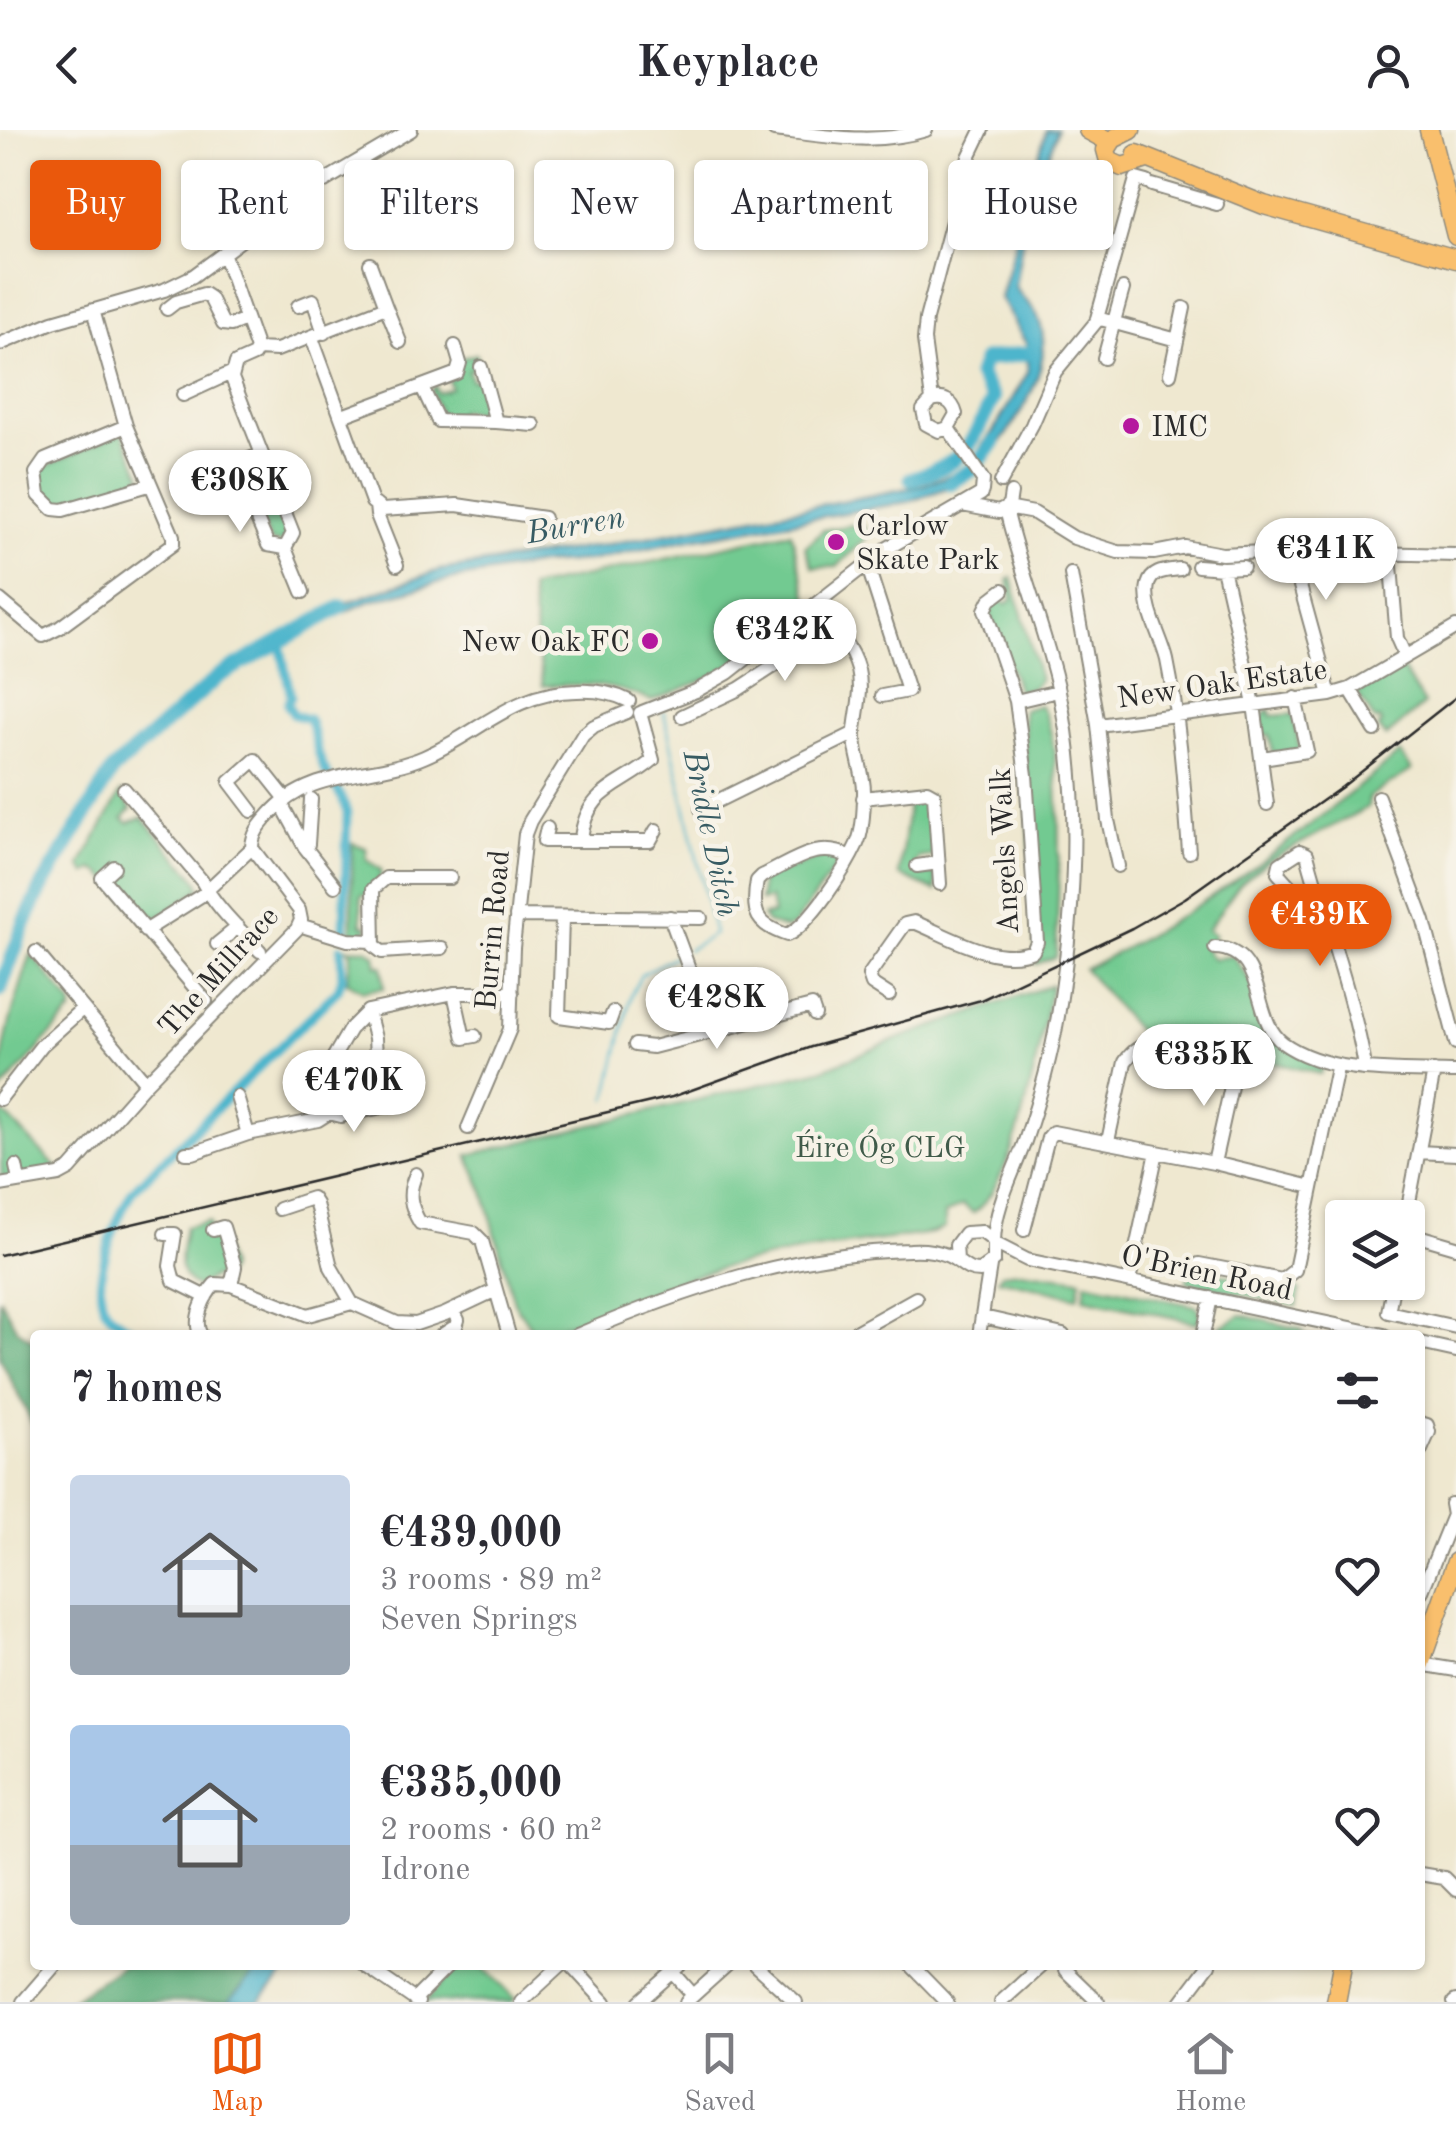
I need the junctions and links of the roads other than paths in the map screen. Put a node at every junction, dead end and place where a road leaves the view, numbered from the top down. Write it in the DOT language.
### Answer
graph roads {
  1 [pos="411,130"];
  2 [pos="774,130"];
  3 [pos="926,130"];
  4 [pos="982,130"];
  5 [pos="1429,130"];
  6 [pos="1122,143"];
  7 [pos="1200,190"];
  8 [pos="1218,204"];
  9 [pos="1454,227"];
  10 [pos="1416,246"];
  11 [pos="224,256"];
  12 [pos="1456,259"];
  13 [pos="370,264"];
  14 [pos="1122,289"];
  15 [pos="298,306"];
  16 [pos="386,307"];
  17 [pos="1184,308"];
  18 [pos="166,309"];
  19 [pos="94,310"];
  20 [pos="1097,318"];
  21 [pos="246,319"];
  22 [pos="1113,324"];
  23 [pos="318,335"];
  24 [pos="1177,340"];
  25 [pos="400,342"];
  26 [pos="0,344"];
  27 [pos="454,346"];
  28 [pos="257,349"];
  29 [pos="1104,358"];
  30 [pos="481,367"];
  31 [pos="231,373"];
  32 [pos="1170,374"];
  33 [pos="422,387"];
  34 [pos="183,395"];
  35 [pos="932,400"];
  36 [pos="342,416"];
  37 [pos="496,422"];
  38 [pos="534,425"];
  39 [pos="126,426"];
  40 [pos="951,431"];
  41 [pos="262,454"];
  42 [pos="234,466"];
  43 [pos="206,476"];
  44 [pos="149,486"];
  45 [pos="992,487"];
  46 [pos="962,505"];
  47 [pos="376,506"];
  48 [pos="999,509"];
  49 [pos="1027,510"];
  50 [pos="544,518"];
  51 [pos="285,548"];
  52 [pos="1456,555"];
  53 [pos="867,564"];
  54 [pos="397,565"];
  55 [pos="1198,566"];
  56 [pos="1392,566"];
  57 [pos="1243,567"];
  58 [pos="1223,568"];
  59 [pos="1180,569"];
  60 [pos="1266,569"];
  61 [pos="1071,574"];
  62 [pos="1004,590"];
  63 [pos="303,592"];
  64 [pos="0,600"];
  65 [pos="814,607"];
  66 [pos="1456,628"];
  67 [pos="808,644"];
  68 [pos="1405,656"];
  69 [pos="728,674"];
  70 [pos="739,689"];
  71 [pos="1350,689"];
  72 [pos="1058,691"];
  73 [pos="882,696"];
  74 [pos="1330,696"];
  75 [pos="1294,698"];
  76 [pos="1016,701"];
  77 [pos="1254,704"];
  78 [pos="637,711"];
  79 [pos="1178,714"];
  80 [pos="682,716"];
  81 [pos="1098,725"];
  82 [pos="1375,730"];
  83 [pos="854,732"];
  84 [pos="1262,758"];
  85 [pos="124,789"];
  86 [pos="1378,797"];
  87 [pos="864,798"];
  88 [pos="310,799"];
  89 [pos="284,801"];
  90 [pos="249,802"];
  91 [pos="1268,804"];
  92 [pos="140,808"];
  93 [pos="701,809"];
  94 [pos="126,820"];
  95 [pos="547,828"];
  96 [pos="656,830"];
  97 [pos="581,839"];
  98 [pos="304,846"];
  99 [pos="252,848"];
  100 [pos="1189,852"];
  101 [pos="850,857"];
  102 [pos="938,863"];
  103 [pos="916,866"];
  104 [pos="1118,866"];
  105 [pos="114,868"];
  106 [pos="450,878"];
  107 [pos="940,884"];
  108 [pos="335,886"];
  109 [pos="207,890"];
  110 [pos="516,916"];
  111 [pos="670,917"];
  112 [pos="562,918"];
  113 [pos="701,918"];
  114 [pos="298,926"];
  115 [pos="1326,926"];
  116 [pos="238,927"];
  117 [pos="146,932"];
  118 [pos="372,941"];
  119 [pos="217,944"];
  120 [pos="442,948"];
  121 [pos="1216,948"];
  122 [pos="260,951"];
  123 [pos="36,952"];
  124 [pos="54,976"];
  125 [pos="43,986"];
  126 [pos="454,993"];
  127 [pos="512,993"];
  128 [pos="889,995"];
  129 [pos="206,1001"];
  130 [pos="82,1009"];
  131 [pos="368,1010"];
  132 [pos="612,1012"];
  133 [pos="815,1015"];
  134 [pos="712,1031"];
  135 [pos="475,1036"];
  136 [pos="1456,1042"];
  137 [pos="635,1045"];
  138 [pos="1186,1051"];
  139 [pos="6,1060"];
  140 [pos="1236,1064"];
  141 [pos="1370,1067"];
  142 [pos="1337,1068"];
  143 [pos="20,1071"];
  144 [pos="1434,1071"];
  145 [pos="1456,1072"];
  146 [pos="146,1083"];
  147 [pos="373,1088"];
  148 [pos="414,1092"];
  149 [pos="237,1097"];
  150 [pos="0,1099"];
  151 [pos="328,1113"];
  152 [pos="468,1128"];
  153 [pos="248,1134"];
  154 [pos="1108,1141"];
  155 [pos="1157,1152"];
  156 [pos="1418,1152"];
  157 [pos="186,1153"];
  158 [pos="1456,1154"];
  159 [pos="1214,1162"];
  160 [pos="16,1166"];
  161 [pos="416,1174"];
  162 [pos="20,1182"];
  163 [pos="0,1185"];
  164 [pos="1312,1187"];
  165 [pos="1409,1200"];
  166 [pos="279,1209"];
  167 [pos="996,1216"];
  168 [pos="213,1230"];
  169 [pos="972,1230"];
  170 [pos="1024,1230"];
  171 [pos="164,1234"];
  172 [pos="1425,1238"];
  173 [pos="958,1240"];
  174 [pos="994,1242"];
  175 [pos="1456,1246"];
  176 [pos="915,1250"];
  177 [pos="1020,1258"];
  178 [pos="957,1260"];
  179 [pos="1199,1264"];
  180 [pos="990,1265"];
  181 [pos="970,1270"];
  182 [pos="1129,1281"];
  183 [pos="231,1284"];
  184 [pos="496,1290"];
  185 [pos="206,1297"];
  186 [pos="916,1298"];
  187 [pos="1210,1298"];
  188 [pos="1390,1300"];
  189 [pos="352,1303"];
  190 [pos="453,1311"];
  191 [pos="983,1311"];
  192 [pos="1456,1327"];
  193 [pos="199,1330"];
  194 [pos="450,1330"];
  195 [pos="508,1330"];
  196 [pos="589,1330"];
  197 [pos="868,1330"];
  198 [pos="981,1330"];
  199 [pos="1046,1330"];
  200 [pos="1204,1330"];
  201 [pos="1360,1330"];
  202 [pos="1425,1344"];
  203 [pos="1456,1350"];
  204 [pos="1452,1504"];
  205 [pos="1456,1562"];
  206 [pos="1425,1582"];
  207 [pos="1425,1593"];
  208 [pos="1442,1602"];
  209 [pos="1425,1650"];
  210 [pos="1425,1665"];
  211 [pos="1456,1670"];
  212 [pos="1425,1875"];
  213 [pos="1456,1890"];
  214 [pos="51,1970"];
  215 [pos="371,1970"];
  216 [pos="444,1970"];
  217 [pos="543,1970"];
  218 [pos="555,1970"];
  219 [pos="576,1970"];
  220 [pos="676,1970"];
  221 [pos="677,1970"];
  222 [pos="721,1970"];
  223 [pos="761,1970"];
  224 [pos="917,1970"];
  225 [pos="1037,1970"];
  226 [pos="1065,1970"];
  227 [pos="1206,1970"];
  228 [pos="1342,1970"];
  229 [pos="548,1976"];
  230 [pos="689,1998"];
  231 [pos="416,2001"];
  232 [pos="23,2002"];
  233 [pos="521,2002"];
  234 [pos="605,2002"];
  235 [pos="639,2002"];
  236 [pos="796,2002"];
  237 [pos="946,2002"];
  238 [pos="1002,2002"];
  239 [pos="1098,2002"];
  240 [pos="1181,2002"];
  241 [pos="1336,2002"];
  1 -- 11 [label="street"];
  2 -- 3 [label="street"];
  4 -- 35 [label="street"];
  5 -- 9 [label="main road"];
  6 -- 7 [label="main road"];
  7 -- 8 [label="street"];
  7 -- 10 [label="main road"];
  7 -- 20 [label="street"];
  9 -- 10 [label="main road"];
  10 -- 12 [label="main road"];
  11 -- 19 [label="street"];
  11 -- 21 [label="street"];
  13 -- 16 [label="street"];
  14 -- 22 [label="street"];
  15 -- 23 [label="street"];
  16 -- 23 [label="street"];
  16 -- 25 [label="street"];
  17 -- 24 [label="street"];
  18 -- 21 [label="street"];
  19 -- 26 [label="street"];
  19 -- 39 [label="street"];
  20 -- 22 [label="street"];
  20 -- 45 [label="street"];
  21 -- 28 [label="street"];
  22 -- 24 [label="street"];
  22 -- 29 [label="street"];
  23 -- 28 [label="street"];
  23 -- 36 [label="street"];
  24 -- 32 [label="street"];
  27 -- 33 [label="street"];
  28 -- 31 [label="street"];
  30 -- 37 [label="street"];
  31 -- 34 [label="street"];
  31 -- 41 [label="street"];
  33 -- 36 [label="street"];
  33 -- 37 [label="street"];
  35 -- 40 [label="street"];
  35 -- 40 [label="street"];
  36 -- 47 [label="street"];
  37 -- 38 [label="street"];
  39 -- 44 [label="street"];
  39 -- 44 [label="street"];
  40 -- 45 [label="street"];
  41 -- 42 [label="street"];
  41 -- 51 [label="street"];
  42 -- 43 [label="street"];
  42 -- 51 [label="street"];
  44 -- 64 [label="street"];
  45 -- 46 [label="street"];
  45 -- 48 [label="street"];
  45 -- 48 [label="street"];
  45 -- 49 [label="street"];
  46 -- 48 [label="street"];
  46 -- 53 [label="street"];
  47 -- 50 [label="street"];
  47 -- 54 [label="street"];
  48 -- 49 [label="street"];
  48 -- 72 [label="street"];
  49 -- 52 [label="street"];
  51 -- 63 [label="street"];
  53 -- 65 [label="street"];
  53 -- 73 [label="street"];
  55 -- 58 [label="street"];
  56 -- 68 [label="street"];
  57 -- 58 [label="street"];
  58 -- 77 [label="street"];
  59 -- 79 [label="street"];
  60 -- 74 [label="street"];
  61 -- 81 [label="street"];
  62 -- 76 [label="street, Angels Walk"];
  65 -- 69 [label="street"];
  65 -- 83 [label="street"];
  66 -- 68 [label="street, New Oak Estate"];
  67 -- 70 [label="street"];
  68 -- 71 [label="street, New Oak Estate"];
  69 -- 70 [label="street"];
  69 -- 78 [label="street"];
  70 -- 80 [label="street"];
  71 -- 74 [label="street, New Oak Estate"];
  71 -- 82 [label="street"];
  72 -- 76 [label="street"];
  72 -- 167 [label="street"];
  74 -- 75 [label="street, New Oak Estate"];
  75 -- 77 [label="street, New Oak Estate"];
  75 -- 84 [label="street"];
  76 -- 128 [label="street, Angels Walk"];
  77 -- 79 [label="street, New Oak Estate"];
  77 -- 84 [label="street"];
  78 -- 89 [label="street"];
  78 -- 97 [label="street"];
  78 -- 110 [label="street, Burrin Road"];
  79 -- 81 [label="street, New Oak Estate"];
  79 -- 100 [label="street"];
  81 -- 104 [label="street"];
  83 -- 87 [label="street"];
  83 -- 93 [label="street"];
  84 -- 91 [label="street"];
  85 -- 92 [label="street"];
  86 -- 136 [label="street"];
  87 -- 101 [label="street"];
  87 -- 102 [label="street"];
  88 -- 98 [label="street"];
  89 -- 90 [label="street"];
  89 -- 98 [label="street"];
  89 -- 99 [label="street"];
  92 -- 94 [label="street"];
  92 -- 109 [label="street"];
  95 -- 97 [label="street"];
  96 -- 97 [label="street"];
  98 -- 108 [label="street"];
  99 -- 109 [label="street"];
  99 -- 114 [label="street, The Millrace"];
  101 -- 101 [label="street"];
  102 -- 103 [label="street"];
  102 -- 107 [label="street"];
  105 -- 117 [label="street"];
  106 -- 118 [label="street"];
  109 -- 116 [label="street"];
  109 -- 117 [label="street"];
  110 -- 112 [label="street"];
  110 -- 127 [label="street, Burrin Road"];
  111 -- 112 [label="street"];
  111 -- 113 [label="street"];
  111 -- 134 [label="street"];
  112 -- 132 [label="street"];
  114 -- 118 [label="street"];
  114 -- 146 [label="street, The Millrace"];
  115 -- 115 [label="street"];
  115 -- 141 [label="street"];
  116 -- 119 [label="street"];
  116 -- 122 [label="street"];
  117 -- 129 [label="street"];
  118 -- 120 [label="street"];
  121 -- 142 [label="street"];
  123 -- 124 [label="street, The Millrace"];
  124 -- 125 [label="street"];
  124 -- 130 [label="street, The Millrace"];
  126 -- 127 [label="street"];
  126 -- 131 [label="street"];
  126 -- 135 [label="street"];
  127 -- 152 [label="street, Burrin Road"];
  130 -- 143 [label="street"];
  130 -- 146 [label="street, The Millrace"];
  131 -- 147 [label="street"];
  131 -- 151 [label="street"];
  133 -- 134 [label="street"];
  134 -- 137 [label="street"];
  138 -- 154 [label="street"];
  139 -- 143 [label="street"];
  140 -- 159 [label="street"];
  141 -- 142 [label="street"];
  141 -- 144 [label="street"];
  142 -- 164 [label="street"];
  143 -- 150 [label="street"];
  144 -- 145 [label="street"];
  144 -- 156 [label="street"];
  146 -- 162 [label="street, The Millrace"];
  148 -- 151 [label="street"];
  149 -- 153 [label="street"];
  151 -- 153 [label="street"];
  153 -- 157 [label="street"];
  154 -- 155 [label="street"];
  154 -- 170 [label="street"];
  155 -- 159 [label="street"];
  155 -- 182 [label="street"];
  156 -- 158 [label="street"];
  156 -- 165 [label="street"];
  159 -- 164 [label="street"];
  160 -- 162 [label="street"];
  161 -- 184 [label="street"];
  162 -- 163 [label="street, The Millrace"];
  164 -- 179 [label="street"];
  166 -- 189 [label="street"];
  167 -- 169 [label="street"];
  167 -- 174 [label="street"];
  168 -- 183 [label="street"];
  169 -- 173 [label="street"];
  169 -- 174 [label="street"];
  171 -- 185 [label="street"];
  172 -- 175 [label="street"];
  173 -- 176 [label="street"];
  173 -- 178 [label="street"];
  174 -- 177 [label="street, O'Brien Road"];
  174 -- 180 [label="street"];
  176 -- 178 [label="street"];
  176 -- 196 [label="street"];
  177 -- 180 [label="street, O'Brien Road"];
  177 -- 182 [label="street, O'Brien Road"];
  178 -- 181 [label="street"];
  180 -- 181 [label="street"];
  180 -- 191 [label="street"];
  181 -- 191 [label="street"];
  182 -- 187 [label="street, O'Brien Road"];
  183 -- 185 [label="street"];
  183 -- 189 [label="street"];
  184 -- 190 [label="street"];
  184 -- 195 [label="street"];
  185 -- 193 [label="street"];
  186 -- 197 [label="street"];
  187 -- 200 [label="street"];
  187 -- 201 [label="street, O'Brien Road"];
  188 -- 192 [label="street"];
  189 -- 190 [label="street"];
  190 -- 194 [label="street"];
  191 -- 198 [label="street"];
  191 -- 199 [label="street"];
  202 -- 203 [label="street"];
  204 -- 206 [label="street"];
  205 -- 208 [label="main road"];
  207 -- 208 [label="street"];
  208 -- 209 [label="main road"];
  210 -- 211 [label="street"];
  212 -- 213 [label="street"];
  214 -- 232 [label="street"];
  215 -- 231 [label="street"];
  216 -- 231 [label="street"];
  217 -- 229 [label="street"];
  218 -- 229 [label="street"];
  219 -- 234 [label="street"];
  220 -- 235 [label="street"];
  221 -- 230 [label="street"];
  222 -- 230 [label="street"];
  223 -- 236 [label="street"];
  224 -- 237 [label="street"];
  225 -- 238 [label="street"];
  226 -- 239 [label="street"];
  227 -- 240 [label="street"];
  228 -- 241 [label="main road"];
  229 -- 233 [label="street"];
}
